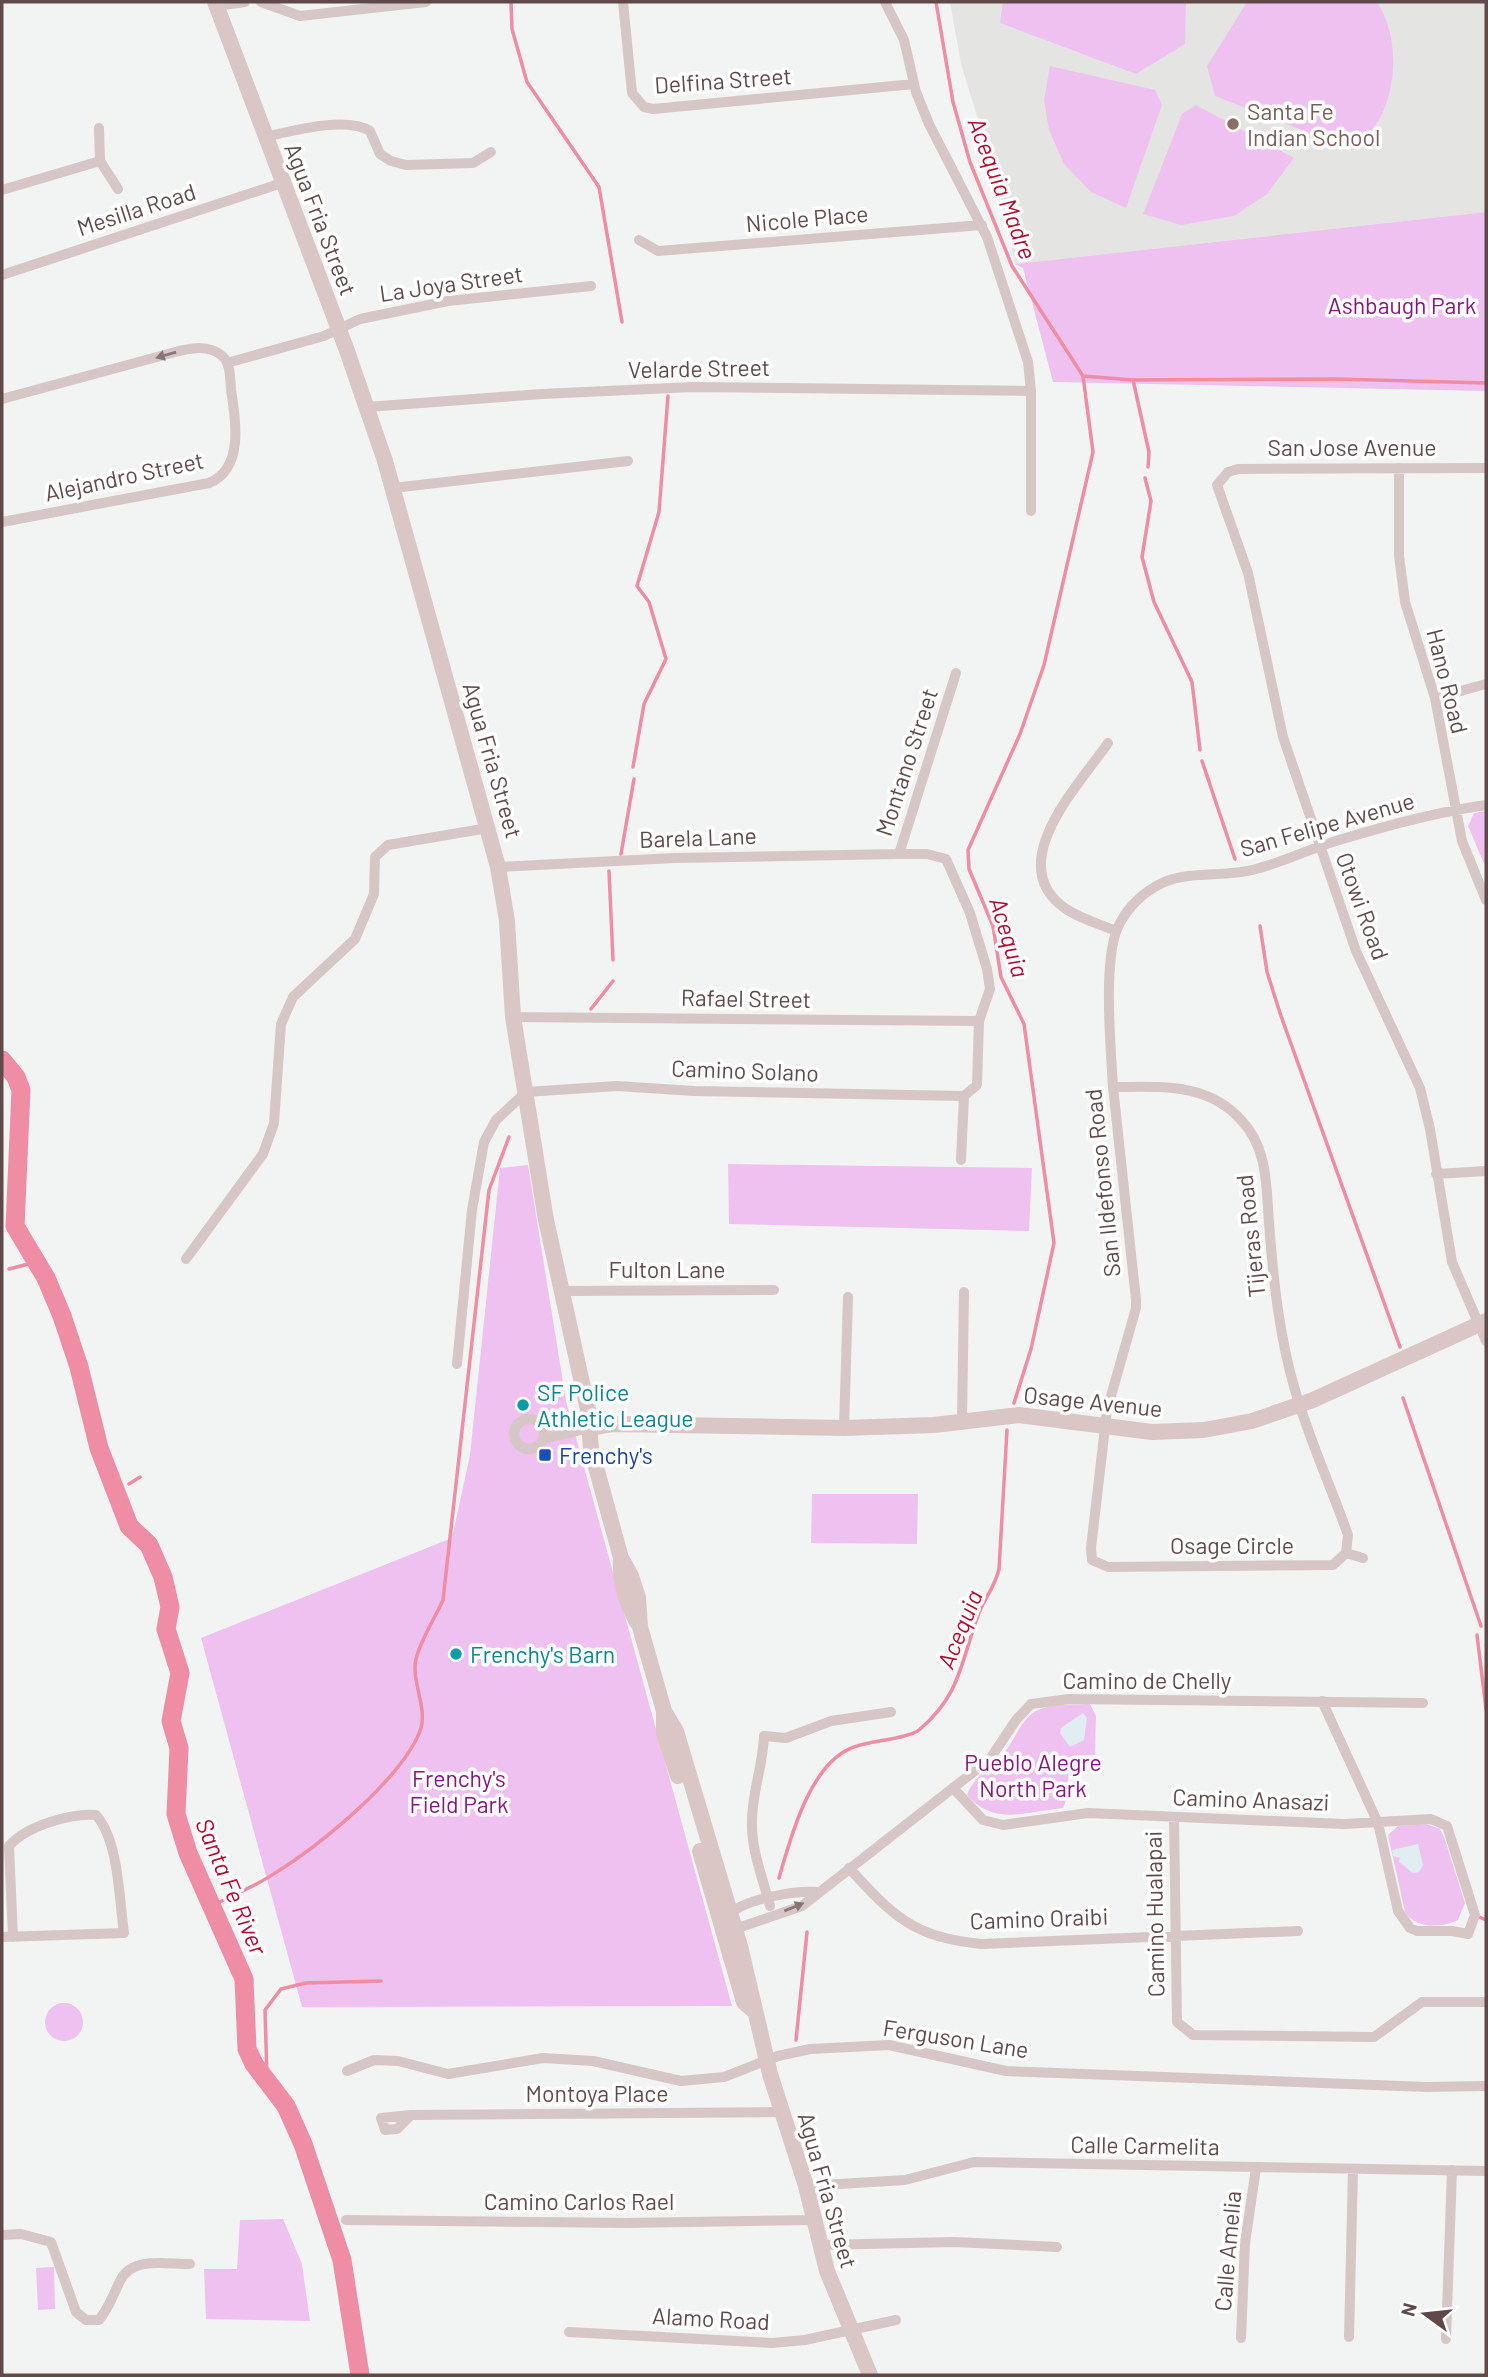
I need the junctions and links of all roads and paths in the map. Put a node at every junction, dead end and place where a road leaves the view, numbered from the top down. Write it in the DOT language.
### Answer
graph roads {
  1 [pos="245,2"];
  2 [pos="261,2"];
  3 [pos="426,2"];
  4 [pos="623,2"];
  5 [pos="885,2"];
  6 [pos="216,4"];
  7 [pos="914,84"];
  8 [pos="99,128"];
  9 [pos="265,137"];
  10 [pos="491,152"];
  11 [pos="100,161"];
  12 [pos="282,183"];
  13 [pos="118,189"];
  14 [pos="2,190"];
  15 [pos="982,225"];
  16 [pos="639,240"];
  17 [pos="2,275"];
  18 [pos="591,286"];
  19 [pos="339,329"];
  20 [pos="228,363"];
  21 [pos="1031,391"];
  22 [pos="2,400"];
  23 [pos="367,407"];
  24 [pos="628,461"];
  25 [pos="1399,468"];
  26 [pos="1486,468"];
  27 [pos="1220,479"];
  28 [pos="393,488"];
  29 [pos="1031,511"];
  30 [pos="2,522"];
  31 [pos="956,673"];
  32 [pos="1486,684"];
  33 [pos="1435,698"];
  34 [pos="1108,743"];
  35 [pos="1486,805"];
  36 [pos="1455,810"];
  37 [pos="488,828"];
  38 [pos="1319,847"];
  39 [pos="899,854"];
  40 [pos="498,867"];
  41 [pos="1486,900"];
  42 [pos="1116,931"];
  43 [pos="513,1017"];
  44 [pos="979,1021"];
  45 [pos="1114,1087"];
  46 [pos="526,1092"];
  47 [pos="964,1096"];
  48 [pos="961,1160"];
  49 [pos="1486,1171"];
  50 [pos="1436,1174"];
  51 [pos="186,1259"];
  52 [pos="774,1290"];
  53 [pos="561,1291"];
  54 [pos="964,1292"];
  55 [pos="848,1297"];
  56 [pos="1482,1323"];
  57 [pos="1486,1341"];
  58 [pos="457,1364"];
  59 [pos="1301,1405"];
  60 [pos="962,1421"];
  61 [pos="844,1427"];
  62 [pos="1105,1427"];
  63 [pos="589,1428"];
  64 [pos="544,1438"];
  65 [pos="1346,1553"];
  66 [pos="1363,1558"];
  67 [pos="1322,1701"];
  68 [pos="1423,1703"];
  69 [pos="891,1712"];
  70 [pos="954,1789"];
  71 [pos="1174,1817"];
  72 [pos="1378,1823"];
  73 [pos="5,1859"];
  74 [pos="849,1868"];
  75 [pos="818,1892"];
  76 [pos="768,1899"];
  77 [pos="772,1915"];
  78 [pos="729,1921"];
  79 [pos="1298,1931"];
  80 [pos="1175,1934"];
  81 [pos="7,1937"];
  82 [pos="1486,2002"];
  83 [pos="768,2060"];
  84 [pos="347,2071"];
  85 [pos="1486,2086"];
  86 [pos="782,2112"];
  87 [pos="411,2115"];
  88 [pos="1256,2168"];
  89 [pos="1353,2169"];
  90 [pos="1452,2170"];
  91 [pos="1486,2171"];
  92 [pos="806,2186"];
  93 [pos="346,2220"];
  94 [pos="813,2220"];
  95 [pos="2,2235"];
  96 [pos="819,2245"];
  97 [pos="1057,2247"];
  98 [pos="190,2264"];
  99 [pos="896,2320"];
  100 [pos="851,2329"];
  101 [pos="569,2332"];
  102 [pos="1349,2337"];
  103 [pos="1241,2338"];
  104 [pos="1446,2339"];
  105 [pos="870,2375"];
  1 -- 6 [label="street"];
  2 -- 3 [label="street"];
  4 -- 7 [label="street, Delfina Street"];
  5 -- 7 [label="street"];
  6 -- 9 [label="street, Agua Fria Street"];
  7 -- 15 [label="street"];
  8 -- 11 [label="street"];
  9 -- 10 [label="street"];
  9 -- 12 [label="street, Agua Fria Street"];
  11 -- 13 [label="street"];
  11 -- 14 [label="street"];
  12 -- 17 [label="street, Mesilla Road"];
  12 -- 19 [label="street, Agua Fria Street"];
  15 -- 16 [label="street, Nicole Place"];
  15 -- 21 [label="street"];
  18 -- 19 [label="street, La Joya Street"];
  19 -- 20 [label="street, La Joya Street"];
  19 -- 23 [label="street, Agua Fria Street"];
  20 -- 22 [label="street, one-way"];
  20 -- 30 [label="street, Alejandro Street"];
  21 -- 23 [label="street, Velarde Street"];
  21 -- 29 [label="street"];
  23 -- 28 [label="street, Agua Fria Street"];
  24 -- 28 [label="street"];
  25 -- 26 [label="street, San Jose Avenue"];
  25 -- 27 [label="street, San Jose Avenue"];
  25 -- 33 [label="street, Hano Road"];
  27 -- 38 [label="street, Otowi Road"];
  28 -- 37 [label="street, Agua Fria Street"];
  31 -- 39 [label="street, Montano Street"];
  32 -- 33 [label="street"];
  33 -- 36 [label="street, Hano Road"];
  34 -- 42 [label="street"];
  35 -- 36 [label="street, San Felipe Avenue"];
  36 -- 38 [label="street, San Felipe Avenue"];
  36 -- 41 [label="street, Hano Road"];
  37 -- 40 [label="street, Agua Fria Street"];
  37 -- 51 [label="street"];
  38 -- 42 [label="street, San Felipe Avenue"];
  38 -- 50 [label="street, Otowi Road"];
  39 -- 40 [label="street, Barela Lane"];
  39 -- 44 [label="street, Montano Street"];
  40 -- 43 [label="street, Agua Fria Street"];
  42 -- 45 [label="street, San Ildefonso Road"];
  43 -- 44 [label="street, Rafael Street"];
  43 -- 46 [label="street, Agua Fria Street"];
  44 -- 47 [label="street"];
  45 -- 59 [label="street, Tijeras Road"];
  45 -- 62 [label="street, San Ildefonso Road"];
  46 -- 47 [label="street, Camino Solano"];
  46 -- 53 [label="street, Agua Fria Street"];
  46 -- 58 [label="street"];
  47 -- 48 [label="street"];
  49 -- 50 [label="street"];
  50 -- 56 [label="street, Otowi Road"];
  52 -- 53 [label="street, Fulton Lane"];
  53 -- 63 [label="street, Agua Fria Street"];
  54 -- 60 [label="street"];
  55 -- 61 [label="street"];
  56 -- 57 [label="street, Otowi Road"];
  56 -- 59 [label="street, Osage Avenue"];
  59 -- 62 [label="street, Osage Avenue"];
  59 -- 65 [label="street"];
  60 -- 61 [label="street, Osage Avenue"];
  60 -- 62 [label="street, Osage Avenue"];
  61 -- 63 [label="street, Osage Avenue"];
  62 -- 65 [label="street, Osage Circle"];
  63 -- 64 [label="street"];
  63 -- 78 [label="street, Agua Fria Street"];
  65 -- 66 [label="street"];
  67 -- 68 [label="street, Camino de Chelly"];
  67 -- 70 [label="street, Camino de Chelly"];
  67 -- 72 [label="street"];
  69 -- 76 [label="street"];
  70 -- 71 [label="street, Camino Anasazi"];
  70 -- 74 [label="street, Camino de Chelly"];
  71 -- 72 [label="street, Camino Anasazi"];
  71 -- 80 [label="street, Camino Hualapai"];
  72 -- 72 [label="street, Camino Anasazi"];
  73 -- 81 [label="street"];
  73 -- 81 [label="street"];
  74 -- 75 [label="street, Camino de Chelly"];
  74 -- 80 [label="street, Camino Oraibi"];
  75 -- 76 [label="street"];
  77 -- 75 [label="street, Camino de Chelly, one-way"];
  76 -- 77 [label="street"];
  76 -- 78 [label="street"];
  77 -- 78 [label="street, Camino de Chelly"];
  78 -- 83 [label="street, Agua Fria Street"];
  79 -- 80 [label="street, Camino Oraibi"];
  80 -- 82 [label="street, Camino Hualapai"];
  83 -- 84 [label="street, Ferguson Lane"];
  83 -- 85 [label="street, Ferguson Lane"];
  83 -- 86 [label="street, Agua Fria Street"];
  86 -- 87 [label="street, Montoya Place"];
  86 -- 92 [label="street, Agua Fria Street"];
  88 -- 89 [label="street, Calle Carmelita"];
  88 -- 92 [label="street, Calle Carmelita"];
  88 -- 103 [label="street, Calle Amelia"];
  89 -- 90 [label="street, Calle Carmelita"];
  89 -- 102 [label="street"];
  90 -- 91 [label="street, Calle Carmelita"];
  90 -- 104 [label="street"];
  92 -- 94 [label="street, Agua Fria Street"];
  93 -- 94 [label="street, Camino Carlos Rael"];
  94 -- 96 [label="street, Agua Fria Street"];
  95 -- 98 [label="street"];
  96 -- 97 [label="street"];
  96 -- 100 [label="street, Agua Fria Street"];
  99 -- 100 [label="street, Alamo Road"];
  100 -- 101 [label="street, Alamo Road"];
  100 -- 105 [label="street, Agua Fria Street"];
}
